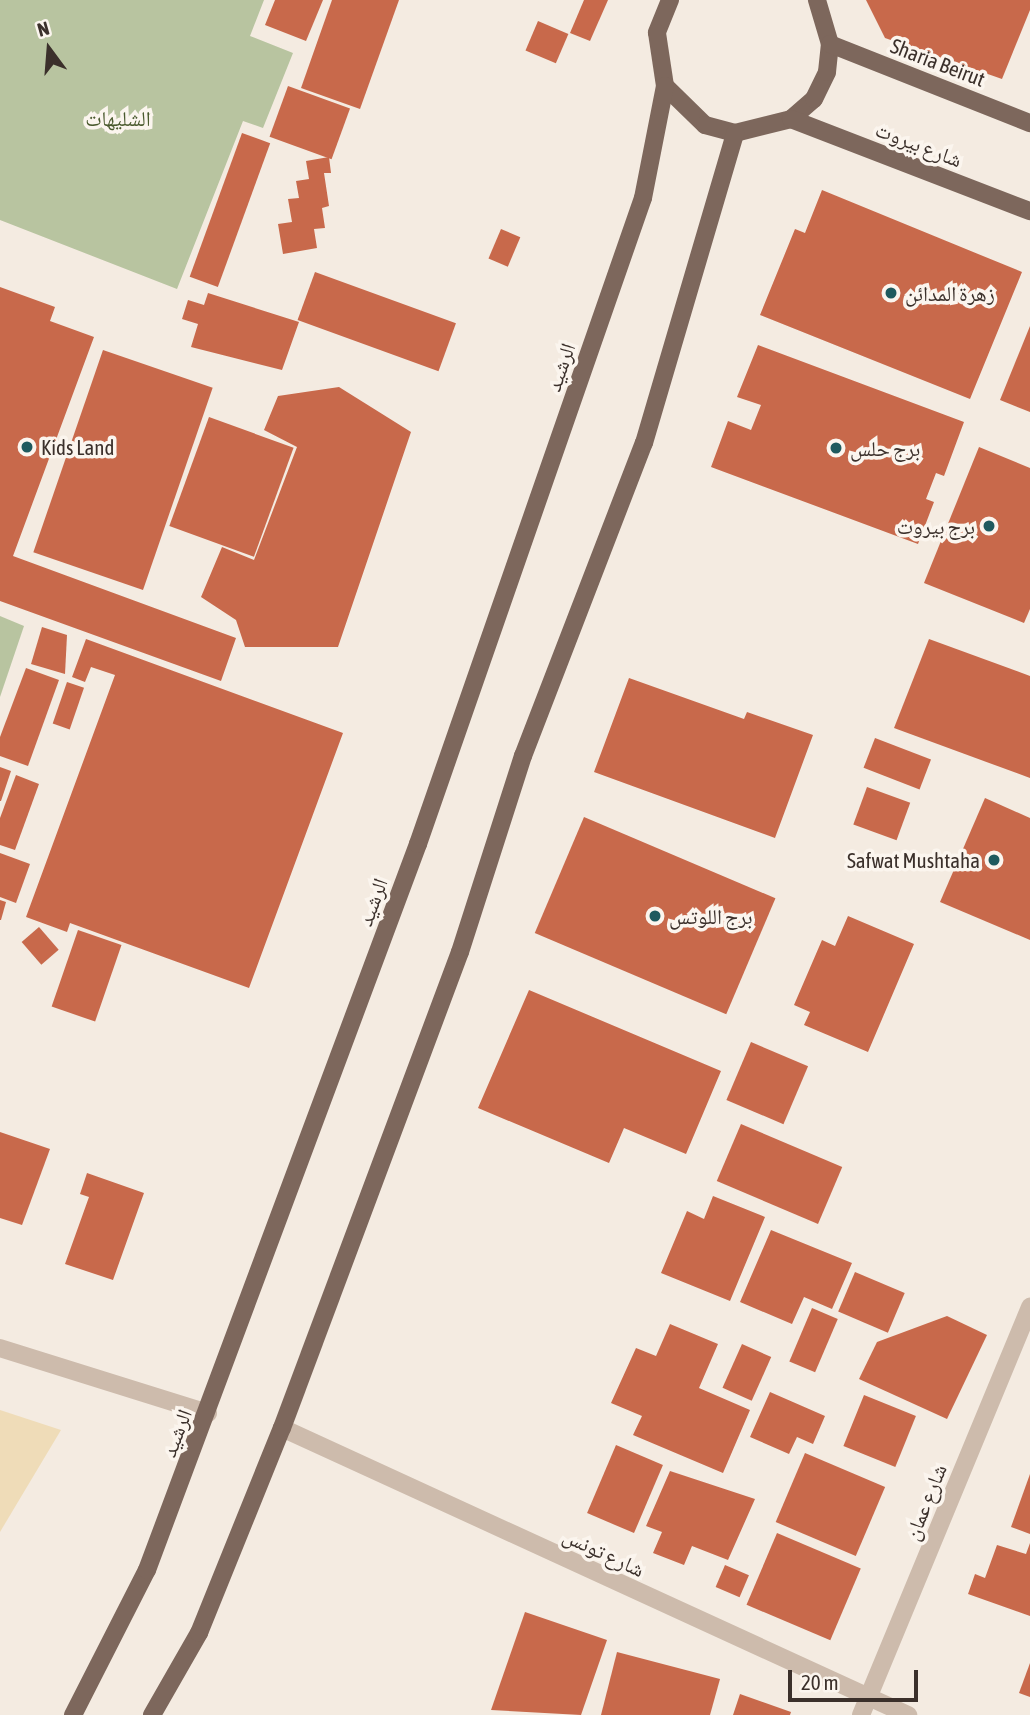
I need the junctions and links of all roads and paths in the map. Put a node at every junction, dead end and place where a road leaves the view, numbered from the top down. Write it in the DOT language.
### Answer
graph roads {
  1 [pos="670,0"];
  2 [pos="817,0"];
  3 [pos="830,44"];
  4 [pos="665,86"];
  5 [pos="791,119"];
  6 [pos="1030,123"];
  7 [pos="735,133"];
  8 [pos="1030,211"];
  9 [pos="1030,1307"];
  10 [pos="0,1348"];
  11 [pos="208,1413"];
  12 [pos="282,1428"];
  13 [pos="865,1707"];
  14 [pos="73,1715"];
  15 [pos="152,1715"];
  16 [pos="908,1715"];
  1 -- 4 [label="main road, الرشيد"];
  2 -- 3 [label="main road"];
  3 -- 5 [label="main road"];
  3 -- 6 [label="main road, Sharia Beirut"];
  4 -- 7 [label="main road"];
  4 -- 11 [label="main road, الرشيد"];
  5 -- 7 [label="main road"];
  5 -- 8 [label="main road, شارع بيروت"];
  7 -- 12 [label="main road"];
  9 -- 13 [label="street, شارع عمان"];
  10 -- 11 [label="street"];
  11 -- 14 [label="main road, الرشيد"];
  12 -- 13 [label="street, شارع تونس"];
  12 -- 15 [label="main road"];
  13 -- 16 [label="street, شارع تونس"];
}
